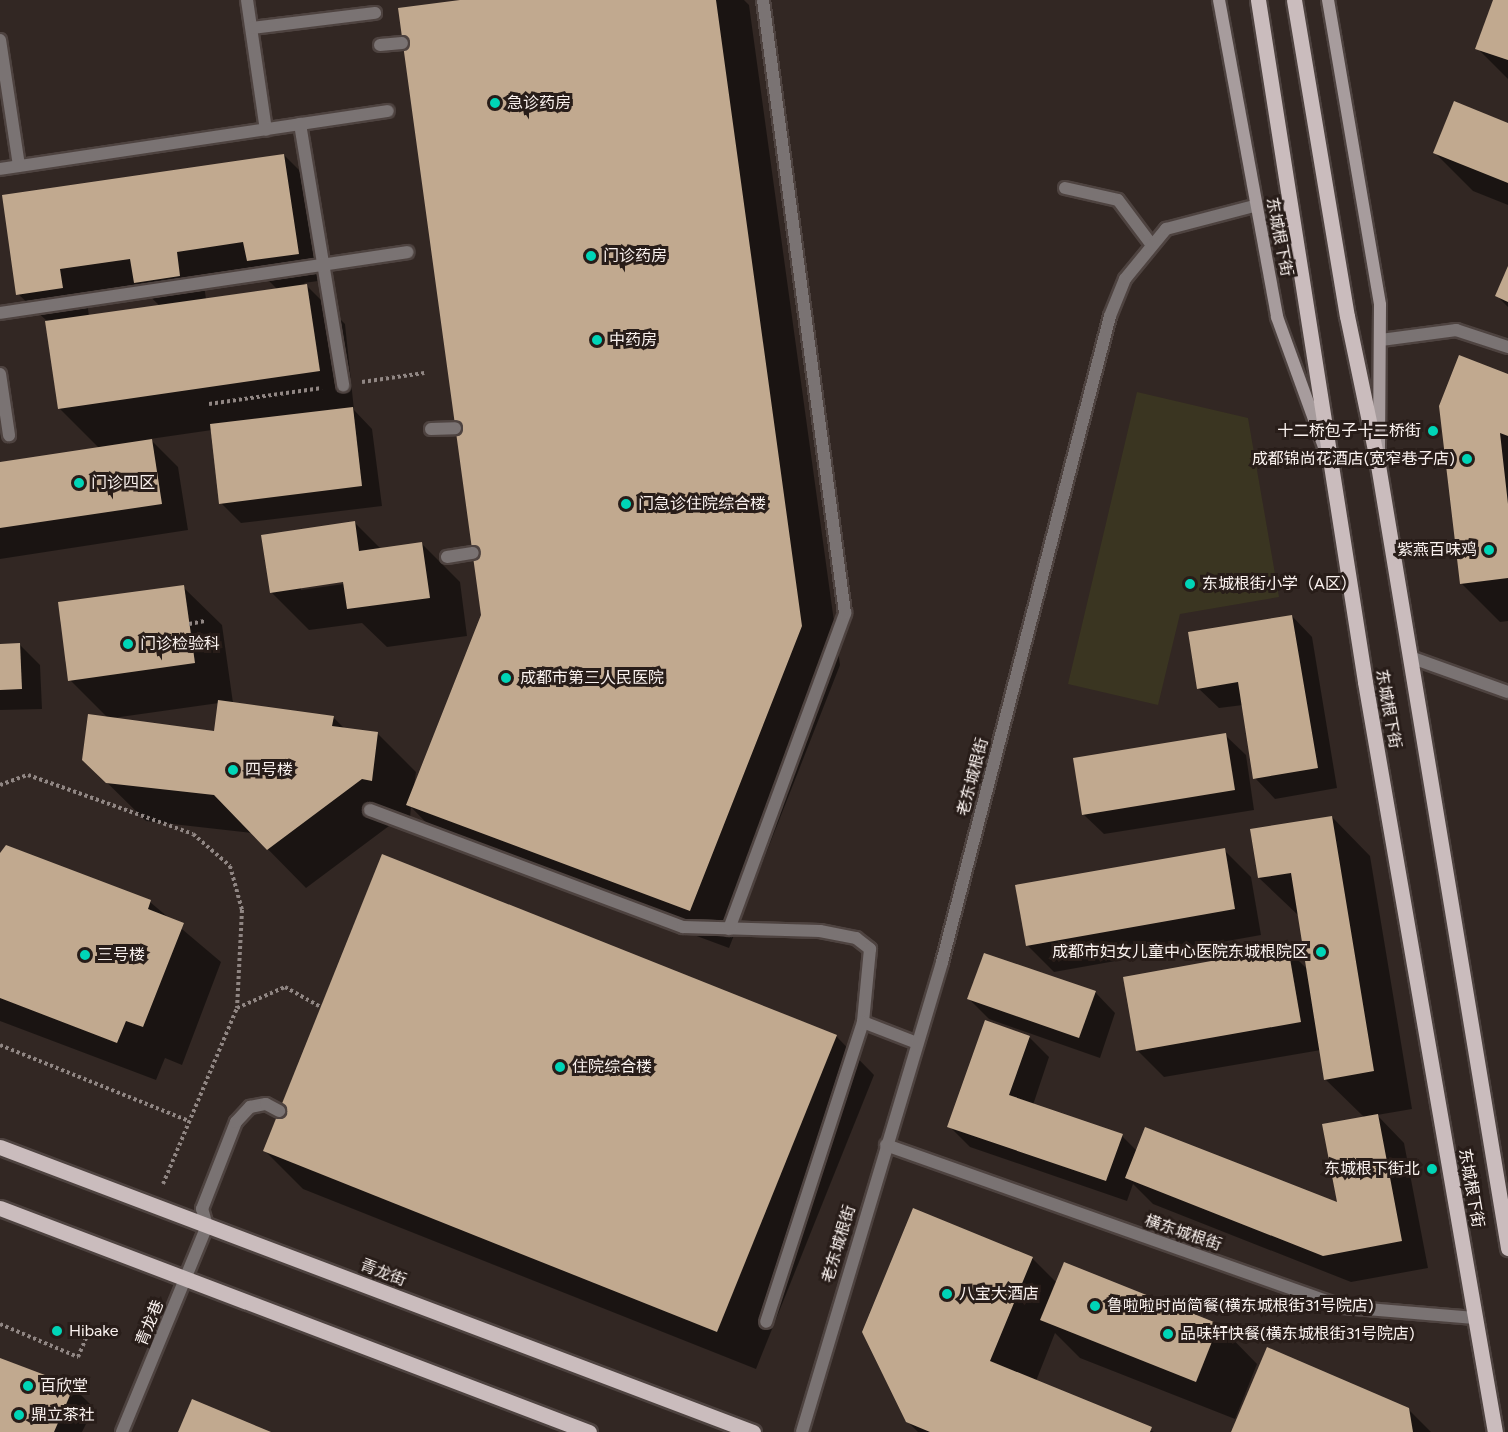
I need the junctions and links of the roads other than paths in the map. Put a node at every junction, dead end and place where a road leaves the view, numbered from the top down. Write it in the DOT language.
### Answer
graph roads {
  1 [pos="247,0"];
  2 [pos="763,0"];
  3 [pos="1219,0"];
  4 [pos="1258,0"];
  5 [pos="1294,0"];
  6 [pos="1328,0"];
  7 [pos="375,13"];
  8 [pos="252,28"];
  9 [pos="0,40"];
  10 [pos="402,43"];
  11 [pos="380,45"];
  12 [pos="388,111"];
  13 [pos="300,124"];
  14 [pos="266,130"];
  15 [pos="19,166"];
  16 [pos="0,169"];
  17 [pos="1065,188"];
  18 [pos="1254,206"];
  19 [pos="1151,244"];
  20 [pos="407,252"];
  21 [pos="323,266"];
  22 [pos="0,313"];
  23 [pos="1381,340"];
  24 [pos="1508,347"];
  25 [pos="0,375"];
  26 [pos="343,385"];
  27 [pos="455,428"];
  28 [pos="431,429"];
  29 [pos="9,435"];
  30 [pos="1378,465"];
  31 [pos="1334,476"];
  32 [pos="473,553"];
  33 [pos="447,556"];
  34 [pos="1410,657"];
  35 [pos="1508,692"];
  36 [pos="370,810"];
  37 [pos="729,929"];
  38 [pos="863,1022"];
  39 [pos="917,1043"];
  40 [pos="279,1111"];
  41 [pos="886,1145"];
  42 [pos="0,1148"];
  43 [pos="0,1208"];
  44 [pos="207,1226"];
  45 [pos="1508,1248"];
  46 [pos="186,1279"];
  47 [pos="1476,1318"];
  48 [pos="766,1322"];
  49 [pos="122,1432"];
  50 [pos="589,1432"];
  51 [pos="753,1432"];
  52 [pos="802,1432"];
  53 [pos="1495,1432"];
  1 -- 8 [label="street"];
  2 -- 37 [label="street"];
  3 -- 18 [label="street, 东城根下街"];
  4 -- 31 [label="main road"];
  5 -- 30 [label="main road"];
  6 -- 23 [label="street, 东城根下街"];
  7 -- 8 [label="street"];
  8 -- 14 [label="street"];
  9 -- 15 [label="street"];
  10 -- 11 [label="street"];
  12 -- 13 [label="street"];
  13 -- 14 [label="street"];
  13 -- 21 [label="street"];
  14 -- 15 [label="street"];
  15 -- 16 [label="street"];
  17 -- 19 [label="street"];
  18 -- 19 [label="street, 老东城根街"];
  18 -- 31 [label="street, 东城根下街"];
  19 -- 39 [label="street, 老东城根街"];
  20 -- 21 [label="street"];
  21 -- 22 [label="street"];
  21 -- 26 [label="street"];
  23 -- 24 [label="street"];
  23 -- 30 [label="street, 东城根下街"];
  25 -- 29 [label="street"];
  27 -- 28 [label="street"];
  30 -- 34 [label="main road, 东城根下街"];
  31 -- 47 [label="main road, 东城根下街"];
  32 -- 33 [label="street"];
  34 -- 35 [label="street"];
  34 -- 45 [label="main road, 东城根下街"];
  36 -- 37 [label="street"];
  37 -- 38 [label="street"];
  38 -- 39 [label="street"];
  38 -- 48 [label="street"];
  39 -- 41 [label="street, 老东城根街"];
  40 -- 44 [label="street"];
  41 -- 47 [label="street, 横东城根街"];
  41 -- 52 [label="street, 老东城根街"];
  42 -- 44 [label="main road, 青龙街"];
  43 -- 46 [label="main road"];
  44 -- 46 [label="street, 青龙巷"];
  44 -- 51 [label="main road, 青龙街"];
  46 -- 49 [label="street, 青龙巷"];
  46 -- 50 [label="main road"];
  47 -- 53 [label="main road, 东城根下街"];
}
